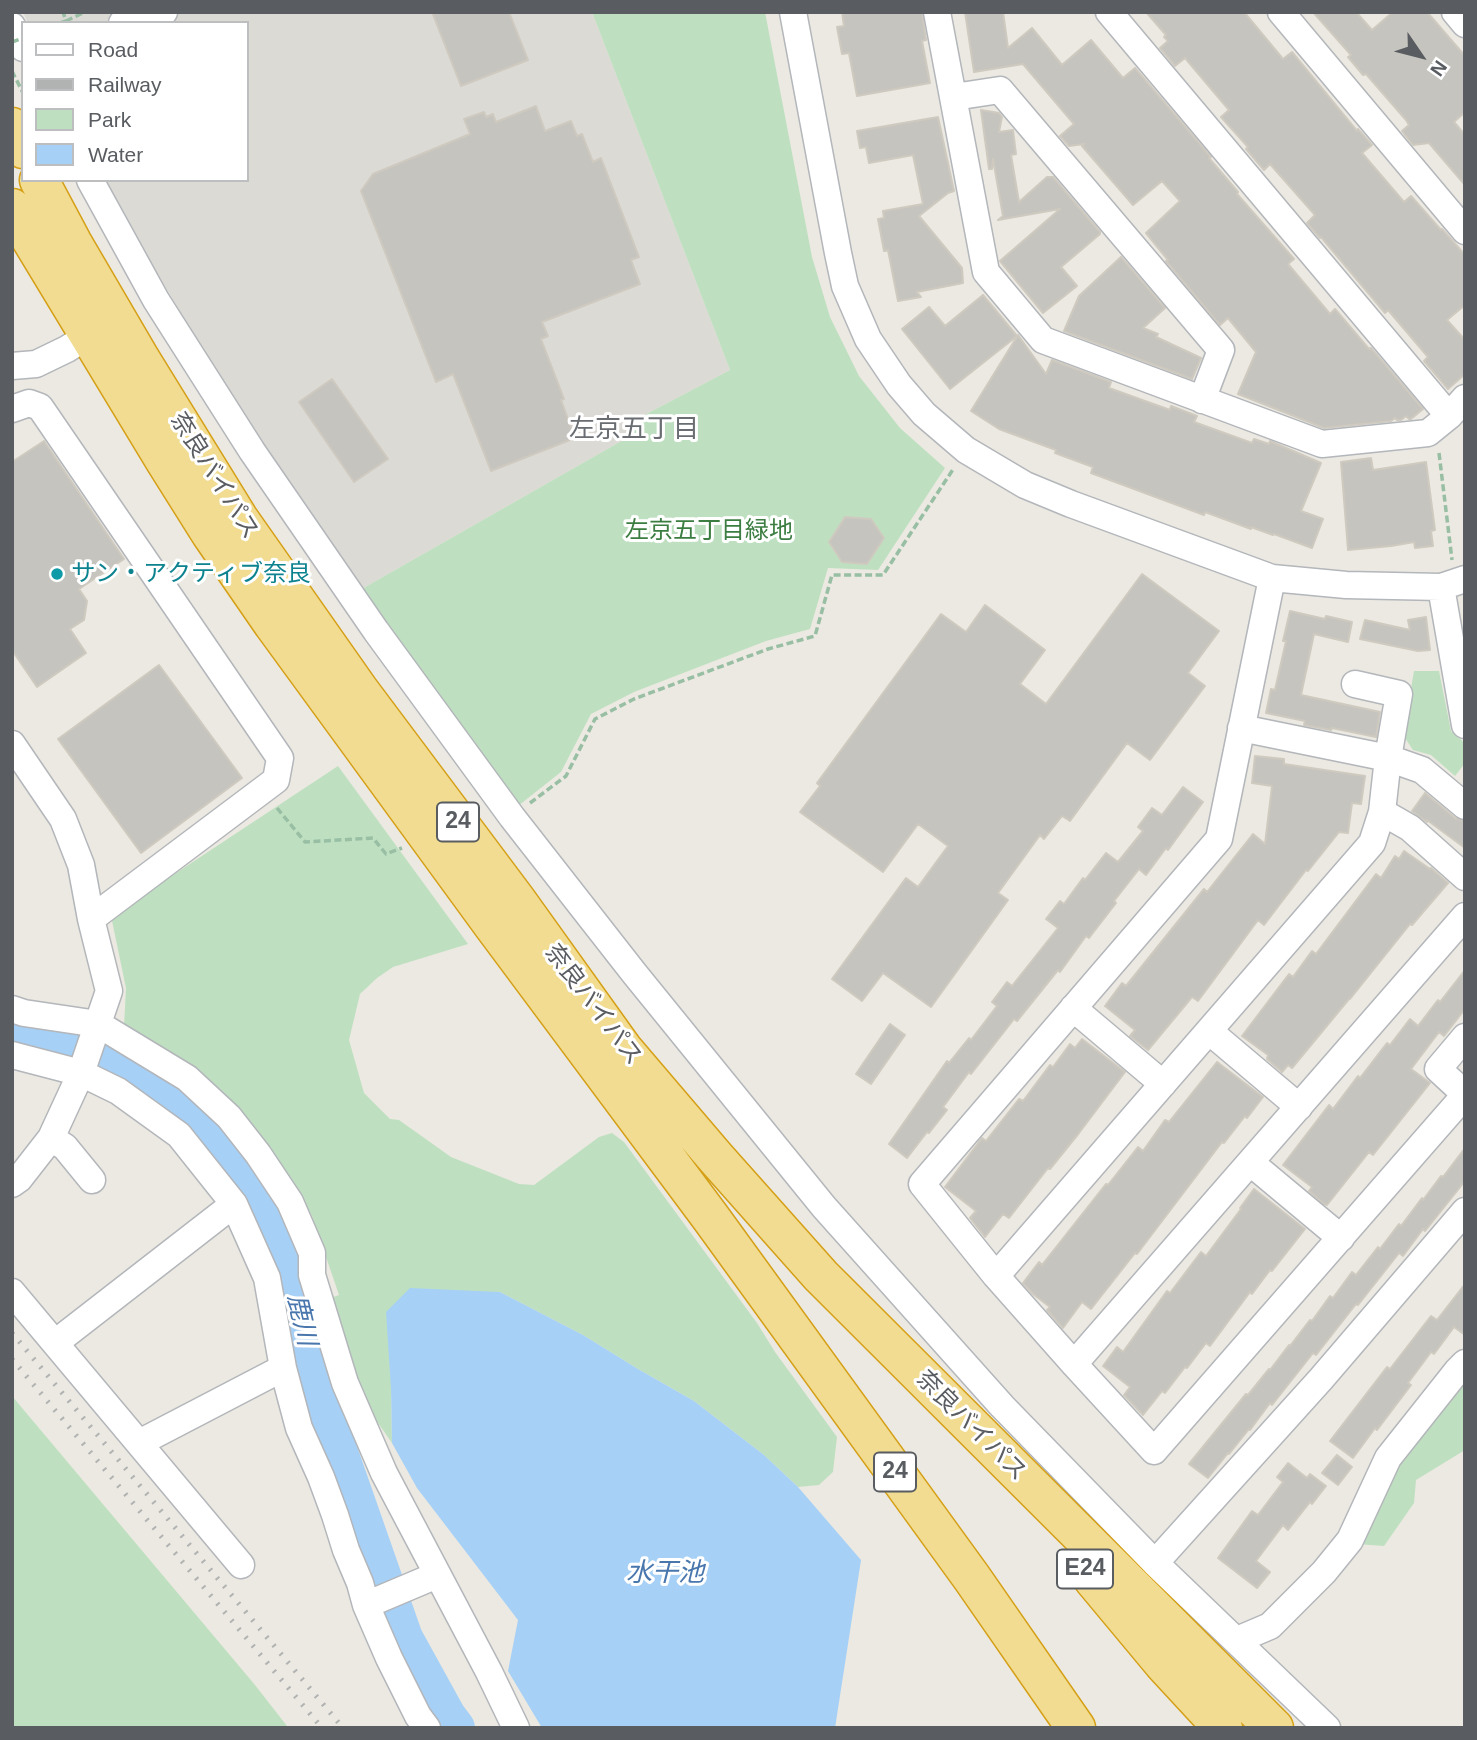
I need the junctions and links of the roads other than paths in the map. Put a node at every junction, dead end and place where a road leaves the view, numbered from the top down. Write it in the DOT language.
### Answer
graph roads {
  1 [pos="164,12"];
  2 [pos="793,12"];
  3 [pos="937,12"];
  4 [pos="1110,12"];
  5 [pos="1281,12"];
  6 [pos="1455,12"];
  7 [pos="137,21"];
  8 [pos="1465,24"];
  9 [pos="12,26"];
  10 [pos="21,44"];
  11 [pos="954,97"];
  12 [pos="12,127"];
  13 [pos="21,145"];
  14 [pos="40,182"];
  15 [pos="91,182"];
  16 [pos="12,208"];
  17 [pos="1465,231"];
  18 [pos="89,335"];
  19 [pos="12,366"];
  20 [pos="1202,400"];
  21 [pos="12,409"];
  22 [pos="1450,414"];
  23 [pos="1452,575"];
  24 [pos="1272,578"];
  25 [pos="1355,684"];
  26 [pos="1465,725"];
  27 [pos="1241,728"];
  28 [pos="12,744"];
  29 [pos="1388,758"];
  30 [pos="20,772"];
  31 [pos="1465,806"];
  32 [pos="1382,812"];
  33 [pos="1465,877"];
  34 [pos="1465,916"];
  35 [pos="91,919"];
  36 [pos="1073,1007"];
  37 [pos="12,1009"];
  38 [pos="1209,1031"];
  39 [pos="1465,1037"];
  40 [pos="89,1049"];
  41 [pos="12,1055"];
  42 [pos="1163,1084"];
  43 [pos="1465,1095"];
  44 [pos="1299,1107"];
  45 [pos="51,1138"];
  46 [pos="1251,1163"];
  47 [pos="92,1180"];
  48 [pos="12,1184"];
  49 [pos="234,1204"];
  50 [pos="1465,1211"];
  51 [pos="1341,1238"];
  52 [pos="996,1276"];
  53 [pos="12,1292"];
  54 [pos="55,1343"];
  55 [pos="1465,1363"];
  56 [pos="1074,1364"];
  57 [pos="284,1368"];
  58 [pos="953,1406"];
  59 [pos="139,1444"];
  60 [pos="1155,1563"];
  61 [pos="241,1565"];
  62 [pos="437,1575"];
  63 [pos="972,1578"];
  64 [pos="366,1605"];
  65 [pos="1237,1640"];
  66 [pos="427,1728"];
  67 [pos="516,1728"];
  68 [pos="1076,1728"];
  69 [pos="1091,1728"];
  70 [pos="1223,1728"];
  71 [pos="1274,1728"];
  72 [pos="1327,1728"];
  1 -- 7 [label="street"];
  2 -- 24 [label="street"];
  3 -- 11 [label="street"];
  4 -- 22 [label="street"];
  5 -- 17 [label="street"];
  6 -- 8 [label="street"];
  9 -- 10 [label="street"];
  11 -- 20 [label="street"];
  11 -- 20 [label="street"];
  12 -- 13 [label="highway"];
  14 -- 58 [label="highway, 奈良バイパス / 24"];
  15 -- 60 [label="street"];
  16 -- 18 [label="highway, 奈良バイパス / 24"];
  18 -- 19 [label="street"];
  18 -- 63 [label="highway, 奈良バイパス / 24"];
  20 -- 22 [label="street"];
  21 -- 35 [label="street"];
  23 -- 24 [label="street"];
  23 -- 26 [label="street"];
  24 -- 27 [label="street"];
  25 -- 29 [label="street"];
  27 -- 29 [label="street"];
  27 -- 36 [label="street"];
  28 -- 30 [label="street"];
  29 -- 31 [label="street"];
  29 -- 32 [label="street"];
  30 -- 35 [label="street"];
  32 -- 33 [label="street"];
  32 -- 38 [label="street"];
  34 -- 44 [label="street"];
  35 -- 40 [label="street"];
  36 -- 42 [label="street"];
  36 -- 52 [label="street"];
  37 -- 40 [label="street"];
  38 -- 42 [label="street"];
  38 -- 44 [label="street"];
  39 -- 43 [label="street"];
  40 -- 41 [label="street"];
  40 -- 45 [label="street"];
  40 -- 49 [label="street"];
  40 -- 62 [label="street"];
  42 -- 52 [label="street"];
  43 -- 51 [label="street"];
  44 -- 46 [label="street"];
  45 -- 47 [label="street"];
  45 -- 48 [label="street"];
  46 -- 51 [label="street"];
  46 -- 56 [label="street"];
  49 -- 54 [label="street"];
  49 -- 57 [label="street"];
  50 -- 60 [label="street"];
  51 -- 56 [label="street"];
  52 -- 56 [label="street"];
  53 -- 54 [label="street"];
  54 -- 59 [label="street"];
  55 -- 65 [label="street"];
  57 -- 59 [label="street"];
  57 -- 64 [label="street"];
  58 -- 70 [label="highway, E24"];
  58 -- 71 [label="highway, 奈良バイパス / 24"];
  59 -- 61 [label="street"];
  60 -- 65 [label="street"];
  62 -- 64 [label="street"];
  62 -- 67 [label="street"];
  63 -- 68 [label="highway, 奈良バイパス / 24"];
  63 -- 69 [label="highway"];
  64 -- 66 [label="street"];
  65 -- 72 [label="street"];
}
